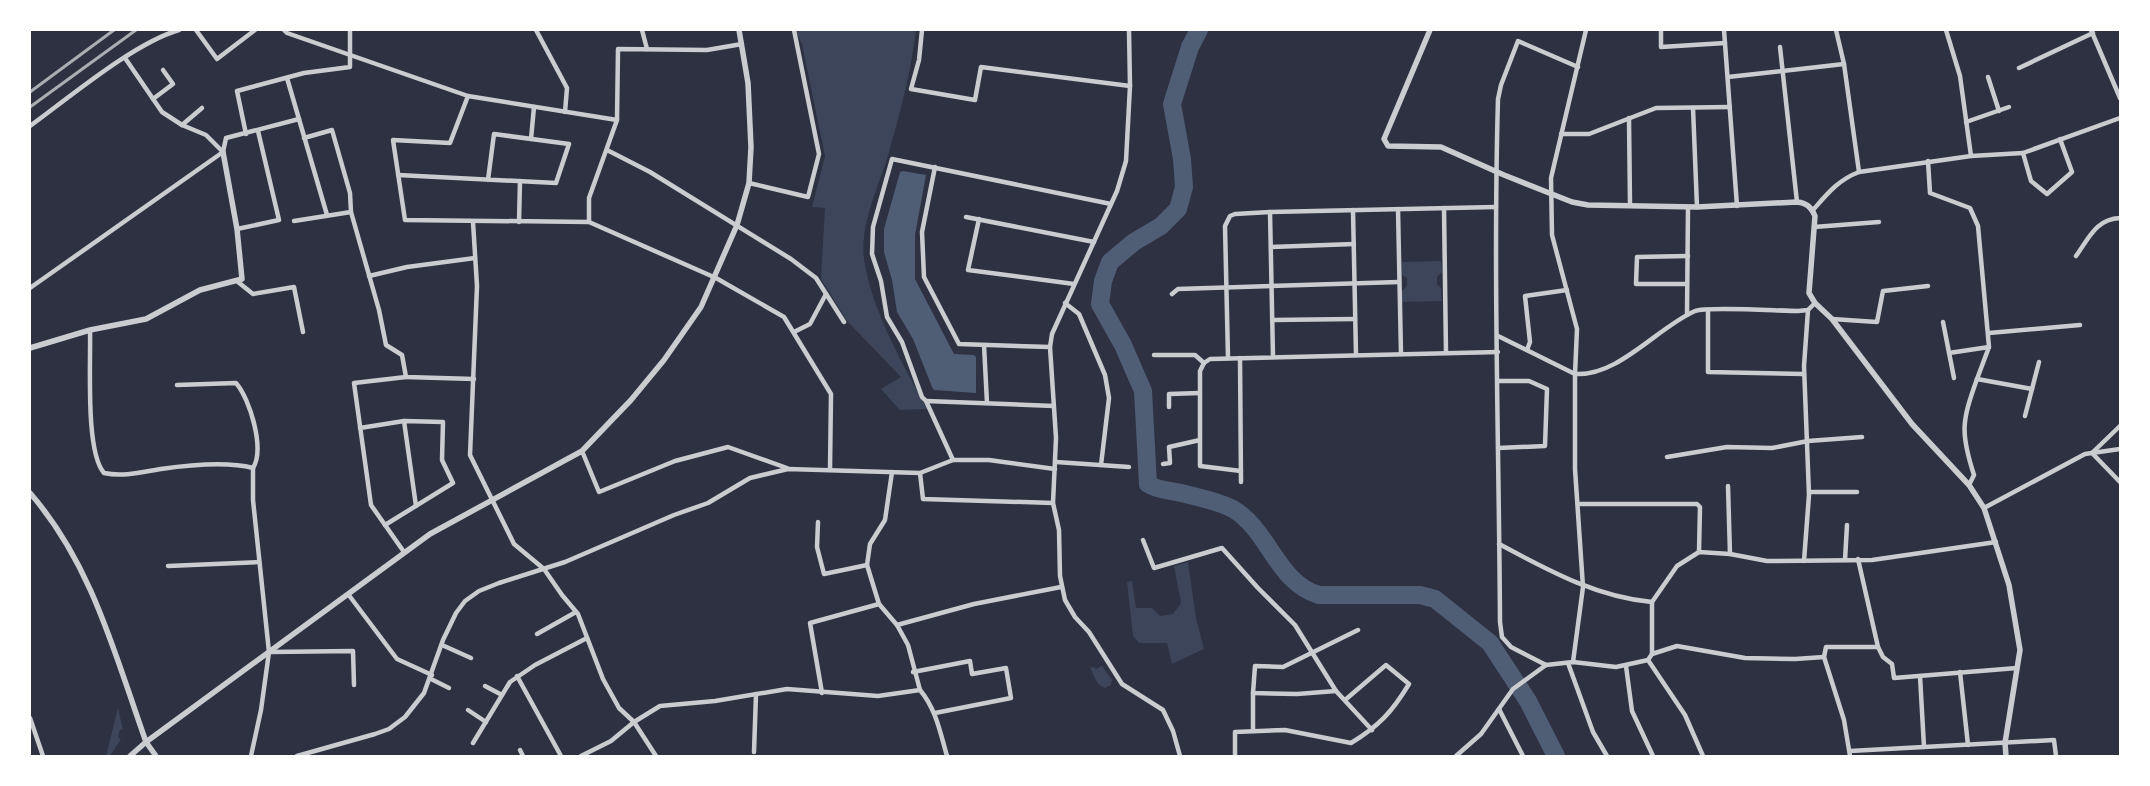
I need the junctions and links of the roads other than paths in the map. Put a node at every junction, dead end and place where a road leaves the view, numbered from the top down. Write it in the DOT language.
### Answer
graph roads {
  1 [pos="179,30"];
  2 [pos="196,30"];
  3 [pos="255,30"];
  4 [pos="284,30"];
  5 [pos="350,30"];
  6 [pos="536,30"];
  7 [pos="642,30"];
  8 [pos="738,30"];
  9 [pos="794,30"];
  10 [pos="922,30"];
  11 [pos="1129,30"];
  12 [pos="1430,30"];
  13 [pos="1586,30"];
  14 [pos="1661,30"];
  15 [pos="1724,30"];
  16 [pos="1836,30"];
  17 [pos="1946,30"];
  18 [pos="2092,32"];
  19 [pos="1725,43"];
  20 [pos="742,44"];
  21 [pos="1780,48"];
  22 [pos="647,50"];
  23 [pos="350,54"];
  24 [pos="125,58"];
  25 [pos="1844,64"];
  26 [pos="1578,67"];
  27 [pos="2019,68"];
  28 [pos="163,70"];
  29 [pos="1782,71"];
  30 [pos="1728,77"];
  31 [pos="1988,77"];
  32 [pos="287,78"];
  33 [pos="1130,86"];
  34 [pos="468,96"];
  35 [pos="2120,98"];
  36 [pos="153,99"];
  37 [pos="534,107"];
  38 [pos="1730,107"];
  39 [pos="2010,107"];
  40 [pos="202,108"];
  41 [pos="1693,108"];
  42 [pos="1999,111"];
  43 [pos="565,112"];
  44 [pos="1629,118"];
  45 [pos="2120,118"];
  46 [pos="299,119"];
  47 [pos="617,120"];
  48 [pos="1966,122"];
  49 [pos="30,126"];
  50 [pos="182,126"];
  51 [pos="258,131"];
  52 [pos="246,134"];
  53 [pos="1561,134"];
  54 [pos="304,138"];
  55 [pos="531,139"];
  56 [pos="2060,139"];
  57 [pos="607,150"];
  58 [pos="223,152"];
  59 [pos="2023,153"];
  60 [pos="1971,156"];
  61 [pos="1928,161"];
  62 [pos="935,167"];
  63 [pos="1496,171"];
  64 [pos="1859,172"];
  65 [pos="398,175"];
  66 [pos="488,180"];
  67 [pos="520,181"];
  68 [pos="749,183"];
  69 [pos="1550,193"];
  70 [pos="1797,202"];
  71 [pos="1111,204"];
  72 [pos="1630,205"];
  73 [pos="1737,206"];
  74 [pos="1495,207"];
  75 [pos="1688,207"];
  76 [pos="1697,207"];
  77 [pos="1444,208"];
  78 [pos="1398,209"];
  79 [pos="1353,210"];
  80 [pos="1813,210"];
  81 [pos="351,212"];
  82 [pos="1270,212"];
  83 [pos="327,215"];
  84 [pos="966,217"];
  85 [pos="2120,218"];
  86 [pos="979,220"];
  87 [pos="294,222"];
  88 [pos="473,222"];
  89 [pos="519,222"];
  90 [pos="589,222"];
  91 [pos="1878,222"];
  92 [pos="737,225"];
  93 [pos="1814,227"];
  94 [pos="236,229"];
  95 [pos="1094,242"];
  96 [pos="1354,244"];
  97 [pos="1271,247"];
  98 [pos="1688,256"];
  99 [pos="2076,256"];
  100 [pos="475,258"];
  101 [pos="369,276"];
  102 [pos="716,278"];
  103 [pos="238,282"];
  104 [pos="1399,282"];
  105 [pos="1354,283"];
  106 [pos="1074,284"];
  107 [pos="1272,284"];
  108 [pos="1688,284"];
  109 [pos="1227,286"];
  110 [pos="1928,286"];
  111 [pos="30,288"];
  112 [pos="1567,290"];
  113 [pos="826,294"];
  114 [pos="1172,294"];
  115 [pos="1065,303"];
  116 [pos="1815,303"];
  117 [pos="1708,310"];
  118 [pos="1808,310"];
  119 [pos="1687,316"];
  120 [pos="1355,319"];
  121 [pos="1832,319"];
  122 [pos="1272,320"];
  123 [pos="844,322"];
  124 [pos="1943,322"];
  125 [pos="2080,325"];
  126 [pos="90,330"];
  127 [pos="303,332"];
  128 [pos="794,332"];
  129 [pos="1988,333"];
  130 [pos="1498,336"];
  131 [pos="984,345"];
  132 [pos="1050,347"];
  133 [pos="1989,347"];
  134 [pos="30,348"];
  135 [pos="1527,350"];
  136 [pos="1498,352"];
  137 [pos="1446,353"];
  138 [pos="1949,353"];
  139 [pos="1154,354"];
  140 [pos="1401,354"];
  141 [pos="1356,355"];
  142 [pos="1273,357"];
  143 [pos="1228,358"];
  144 [pos="1240,358"];
  145 [pos="2039,362"];
  146 [pos="1204,363"];
  147 [pos="1575,374"];
  148 [pos="1804,374"];
  149 [pos="406,377"];
  150 [pos="1954,378"];
  151 [pos="474,379"];
  152 [pos="1977,379"];
  153 [pos="1498,381"];
  154 [pos="178,385"];
  155 [pos="2032,389"];
  156 [pos="1200,392"];
  157 [pos="926,401"];
  158 [pos="987,403"];
  159 [pos="1054,406"];
  160 [pos="1170,407"];
  161 [pos="2025,416"];
  162 [pos="404,421"];
  163 [pos="2120,426"];
  164 [pos="360,428"];
  165 [pos="1862,437"];
  166 [pos="1200,440"];
  167 [pos="1808,441"];
  168 [pos="1498,448"];
  169 [pos="2120,449"];
  170 [pos="582,451"];
  171 [pos="2092,453"];
  172 [pos="1667,457"];
  173 [pos="953,460"];
  174 [pos="1056,462"];
  175 [pos="1163,464"];
  176 [pos="1101,465"];
  177 [pos="1128,467"];
  178 [pos="253,468"];
  179 [pos="788,469"];
  180 [pos="830,469"];
  181 [pos="1055,469"];
  182 [pos="1241,471"];
  183 [pos="892,472"];
  184 [pos="920,473"];
  185 [pos="1241,482"];
  186 [pos="2120,482"];
  187 [pos="1969,485"];
  188 [pos="1728,486"];
  189 [pos="1809,492"];
  190 [pos="1857,492"];
  191 [pos="31,496"];
  192 [pos="492,502"];
  193 [pos="1053,503"];
  194 [pos="1578,504"];
  195 [pos="416,506"];
  196 [pos="1984,508"];
  197 [pos="818,522"];
  198 [pos="385,525"];
  199 [pos="1847,525"];
  200 [pos="1143,540"];
  201 [pos="1996,542"];
  202 [pos="1499,544"];
  203 [pos="404,552"];
  204 [pos="1699,552"];
  205 [pos="1730,554"];
  206 [pos="1845,560"];
  207 [pos="1858,560"];
  208 [pos="1804,561"];
  209 [pos="258,562"];
  210 [pos="868,565"];
  211 [pos="168,566"];
  212 [pos="544,569"];
  213 [pos="1061,587"];
  214 [pos="1583,587"];
  215 [pos="348,594"];
  216 [pos="1652,602"];
  217 [pos="879,604"];
  218 [pos="576,612"];
  219 [pos="897,624"];
  220 [pos="1358,630"];
  221 [pos="536,634"];
  222 [pos="587,638"];
  223 [pos="442,645"];
  224 [pos="1878,647"];
  225 [pos="269,652"];
  226 [pos="1311,653"];
  227 [pos="1652,654"];
  228 [pos="1824,657"];
  229 [pos="471,658"];
  230 [pos="1648,660"];
  231 [pos="1571,663"];
  232 [pos="1546,665"];
  233 [pos="1626,666"];
  234 [pos="2017,668"];
  235 [pos="913,672"];
  236 [pos="1960,672"];
  237 [pos="517,676"];
  238 [pos="1920,676"];
  239 [pos="431,677"];
  240 [pos="354,686"];
  241 [pos="486,686"];
  242 [pos="450,688"];
  243 [pos="920,690"];
  244 [pos="1336,691"];
  245 [pos="822,693"];
  246 [pos="1254,693"];
  247 [pos="756,694"];
  248 [pos="502,695"];
  249 [pos="1345,700"];
  250 [pos="1499,709"];
  251 [pos="468,710"];
  252 [pos="935,713"];
  253 [pos="30,718"];
  254 [pos="486,722"];
  255 [pos="634,722"];
  256 [pos="1372,730"];
  257 [pos="1253,731"];
  258 [pos="146,742"];
  259 [pos="473,743"];
  260 [pos="2004,743"];
  261 [pos="1968,745"];
  262 [pos="1924,747"];
  263 [pos="520,750"];
  264 [pos="754,752"];
  265 [pos="1850,754"];
  266 [pos="43,756"];
  267 [pos="130,756"];
  268 [pos="156,756"];
  269 [pos="251,756"];
  270 [pos="297,756"];
  271 [pos="523,756"];
  272 [pos="561,756"];
  273 [pos="581,756"];
  274 [pos="656,756"];
  275 [pos="947,756"];
  276 [pos="1180,756"];
  277 [pos="1235,756"];
  278 [pos="1456,756"];
  279 [pos="1523,756"];
  280 [pos="1607,756"];
  281 [pos="1653,756"];
  282 [pos="1703,756"];
  283 [pos="2006,756"];
  284 [pos="2056,756"];
  1 -- 24 [label="street"];
  2 -- 3 [label="street"];
  4 -- 23 [label="street"];
  5 -- 23 [label="street"];
  6 -- 43 [label="street"];
  7 -- 22 [label="street"];
  8 -- 20 [label="street"];
  9 -- 68 [label="street"];
  10 -- 33 [label="street"];
  11 -- 33 [label="street"];
  12 -- 63 [label="street"];
  13 -- 26 [label="street"];
  14 -- 19 [label="street"];
  15 -- 19 [label="street"];
  16 -- 25 [label="street"];
  17 -- 48 [label="street"];
  18 -- 27 [label="street"];
  18 -- 35 [label="street"];
  19 -- 30 [label="street"];
  20 -- 22 [label="street"];
  20 -- 68 [label="street"];
  21 -- 29 [label="street"];
  22 -- 47 [label="street"];
  23 -- 32 [label="street"];
  23 -- 34 [label="street"];
  24 -- 36 [label="street"];
  24 -- 49 [label="street"];
  25 -- 29 [label="street"];
  25 -- 64 [label="street"];
  26 -- 53 [label="street"];
  26 -- 63 [label="street"];
  28 -- 36 [label="street"];
  29 -- 30 [label="street"];
  29 -- 70 [label="street"];
  30 -- 38 [label="street"];
  31 -- 42 [label="street"];
  32 -- 46 [label="street"];
  32 -- 52 [label="street"];
  33 -- 71 [label="street"];
  34 -- 37 [label="street"];
  34 -- 65 [label="street"];
  36 -- 50 [label="street"];
  37 -- 43 [label="street"];
  37 -- 55 [label="street"];
  38 -- 41 [label="street"];
  38 -- 73 [label="street"];
  39 -- 42 [label="street"];
  40 -- 50 [label="street"];
  41 -- 44 [label="street"];
  41 -- 76 [label="street"];
  42 -- 48 [label="street"];
  43 -- 47 [label="street"];
  44 -- 53 [label="street"];
  44 -- 72 [label="street"];
  45 -- 56 [label="street"];
  46 -- 51 [label="street"];
  46 -- 54 [label="street"];
  47 -- 57 [label="street"];
  48 -- 60 [label="street"];
  50 -- 58 [label="street"];
  51 -- 52 [label="street"];
  51 -- 94 [label="street"];
  52 -- 58 [label="street"];
  53 -- 69 [label="street"];
  54 -- 81 [label="street"];
  54 -- 83 [label="street"];
  55 -- 66 [label="street"];
  55 -- 67 [label="street"];
  56 -- 59 [label="street"];
  56 -- 59 [label="street"];
  57 -- 90 [label="street"];
  57 -- 92 [label="street"];
  58 -- 94 [label="street"];
  58 -- 111 [label="street"];
  59 -- 60 [label="street"];
  60 -- 61 [label="street"];
  61 -- 64 [label="street"];
  61 -- 129 [label="street"];
  62 -- 71 [label="street"];
  62 -- 131 [label="street"];
  62 -- 157 [label="street"];
  63 -- 69 [label="street"];
  63 -- 74 [label="street"];
  64 -- 80 [label="street"];
  65 -- 66 [label="street"];
  65 -- 88 [label="street"];
  66 -- 67 [label="street"];
  67 -- 89 [label="street"];
  68 -- 92 [label="street"];
  69 -- 72 [label="street"];
  69 -- 112 [label="street"];
  70 -- 73 [label="street"];
  70 -- 80 [label="street"];
  71 -- 95 [label="street"];
  72 -- 75 [label="street"];
  73 -- 76 [label="street"];
  74 -- 77 [label="street"];
  74 -- 130 [label="street"];
  75 -- 76 [label="street"];
  75 -- 98 [label="street"];
  77 -- 78 [label="street"];
  77 -- 137 [label="street"];
  78 -- 79 [label="street"];
  78 -- 104 [label="street"];
  79 -- 82 [label="street"];
  79 -- 96 [label="street"];
  80 -- 93 [label="street"];
  81 -- 83 [label="street"];
  81 -- 101 [label="street"];
  82 -- 97 [label="street"];
  82 -- 109 [label="street"];
  83 -- 87 [label="street"];
  84 -- 86 [label="street"];
  85 -- 99 [label="street"];
  86 -- 95 [label="street"];
  86 -- 106 [label="street"];
  88 -- 89 [label="street"];
  88 -- 100 [label="street"];
  89 -- 90 [label="street"];
  90 -- 102 [label="street"];
  91 -- 93 [label="street"];
  92 -- 102 [label="street"];
  92 -- 113 [label="street"];
  93 -- 116 [label="street"];
  94 -- 103 [label="street"];
  95 -- 106 [label="street"];
  96 -- 97 [label="street"];
  96 -- 105 [label="street"];
  97 -- 107 [label="street"];
  98 -- 108 [label="street"];
  98 -- 108 [label="street"];
  100 -- 101 [label="street"];
  100 -- 151 [label="street"];
  101 -- 149 [label="street"];
  102 -- 128 [label="street"];
  102 -- 170 [label="street"];
  103 -- 126 [label="street"];
  103 -- 127 [label="street"];
  104 -- 105 [label="street"];
  104 -- 140 [label="street"];
  105 -- 107 [label="street"];
  105 -- 120 [label="street"];
  106 -- 115 [label="street"];
  107 -- 109 [label="street"];
  107 -- 122 [label="street"];
  108 -- 119 [label="street"];
  109 -- 114 [label="street"];
  109 -- 143 [label="street"];
  110 -- 121 [label="street"];
  112 -- 135 [label="street"];
  112 -- 147 [label="street"];
  113 -- 123 [label="street"];
  113 -- 128 [label="street"];
  115 -- 132 [label="street"];
  115 -- 176 [label="street"];
  116 -- 118 [label="street"];
  116 -- 121 [label="street"];
  117 -- 118 [label="street"];
  117 -- 119 [label="street"];
  117 -- 148 [label="street"];
  118 -- 148 [label="street"];
  119 -- 147 [label="street"];
  120 -- 122 [label="street"];
  120 -- 141 [label="street"];
  121 -- 187 [label="street"];
  122 -- 142 [label="street"];
  124 -- 138 [label="street"];
  125 -- 129 [label="street"];
  126 -- 134 [label="street"];
  126 -- 178 [label="street"];
  128 -- 180 [label="street"];
  129 -- 133 [label="street"];
  130 -- 135 [label="street"];
  130 -- 136 [label="street"];
  131 -- 132 [label="street"];
  131 -- 158 [label="street"];
  132 -- 159 [label="street"];
  133 -- 138 [label="street"];
  133 -- 152 [label="street"];
  135 -- 147 [label="street"];
  136 -- 137 [label="street"];
  136 -- 153 [label="street"];
  137 -- 140 [label="street"];
  138 -- 150 [label="street"];
  139 -- 146 [label="street"];
  140 -- 141 [label="street"];
  141 -- 142 [label="street"];
  142 -- 144 [label="street"];
  143 -- 144 [label="street"];
  143 -- 146 [label="street"];
  144 -- 182 [label="street"];
  145 -- 155 [label="street"];
  146 -- 156 [label="street"];
  147 -- 194 [label="street"];
  148 -- 167 [label="street"];
  149 -- 151 [label="street"];
  149 -- 164 [label="street"];
  151 -- 192 [label="street"];
  152 -- 155 [label="street"];
  152 -- 187 [label="street"];
  153 -- 168 [label="street"];
  153 -- 168 [label="street"];
  154 -- 178 [label="street"];
  155 -- 161 [label="street"];
  156 -- 160 [label="street"];
  156 -- 166 [label="street"];
  157 -- 158 [label="street"];
  157 -- 173 [label="street"];
  158 -- 159 [label="street"];
  159 -- 174 [label="street"];
  162 -- 164 [label="street"];
  162 -- 195 [label="street"];
  162 -- 195 [label="street"];
  163 -- 171 [label="street"];
  164 -- 198 [label="street"];
  165 -- 167 [label="street"];
  166 -- 175 [label="street"];
  166 -- 182 [label="street"];
  167 -- 172 [label="street"];
  167 -- 189 [label="street"];
  168 -- 202 [label="street"];
  169 -- 171 [label="street"];
  170 -- 179 [label="street"];
  170 -- 192 [label="street"];
  171 -- 186 [label="street"];
  171 -- 196 [label="street"];
  173 -- 181 [label="street"];
  173 -- 184 [label="street"];
  174 -- 176 [label="street"];
  174 -- 181 [label="street"];
  176 -- 177 [label="street"];
  178 -- 209 [label="street"];
  179 -- 180 [label="street"];
  179 -- 212 [label="street"];
  180 -- 183 [label="street"];
  181 -- 193 [label="street"];
  182 -- 185 [label="street"];
  183 -- 184 [label="street"];
  183 -- 210 [label="street"];
  184 -- 193 [label="street"];
  187 -- 196 [label="street"];
  188 -- 205 [label="street"];
  189 -- 190 [label="street"];
  189 -- 208 [label="street"];
  191 -- 258 [label="street"];
  192 -- 203 [label="street"];
  192 -- 212 [label="street"];
  193 -- 213 [label="street"];
  194 -- 204 [label="street"];
  194 -- 214 [label="street"];
  195 -- 198 [label="street"];
  196 -- 201 [label="street"];
  197 -- 210 [label="street"];
  198 -- 203 [label="street"];
  199 -- 206 [label="street"];
  200 -- 226 [label="street"];
  201 -- 207 [label="street"];
  201 -- 234 [label="street"];
  202 -- 214 [label="street"];
  202 -- 232 [label="street"];
  203 -- 215 [label="street"];
  204 -- 205 [label="street"];
  204 -- 216 [label="street"];
  205 -- 208 [label="street"];
  206 -- 207 [label="street"];
  206 -- 208 [label="street"];
  207 -- 224 [label="street"];
  209 -- 211 [label="street"];
  209 -- 225 [label="street"];
  210 -- 217 [label="street"];
  212 -- 218 [label="street"];
  212 -- 223 [label="street"];
  213 -- 219 [label="street"];
  213 -- 276 [label="street"];
  214 -- 216 [label="street"];
  214 -- 231 [label="street"];
  215 -- 225 [label="street"];
  215 -- 239 [label="street"];
  216 -- 227 [label="street"];
  217 -- 219 [label="street"];
  217 -- 245 [label="street"];
  218 -- 221 [label="street"];
  218 -- 222 [label="street"];
  219 -- 235 [label="street"];
  220 -- 226 [label="street"];
  222 -- 237 [label="street"];
  222 -- 255 [label="street"];
  223 -- 229 [label="street"];
  223 -- 239 [label="street"];
  224 -- 228 [label="street"];
  224 -- 238 [label="street"];
  225 -- 240 [label="street"];
  225 -- 258 [label="street"];
  225 -- 269 [label="street"];
  226 -- 244 [label="street"];
  226 -- 246 [label="street"];
  227 -- 228 [label="street"];
  227 -- 230 [label="street"];
  228 -- 265 [label="street"];
  230 -- 233 [label="street"];
  230 -- 282 [label="street"];
  231 -- 232 [label="street"];
  231 -- 233 [label="street"];
  231 -- 280 [label="street"];
  232 -- 250 [label="street"];
  233 -- 281 [label="street"];
  234 -- 236 [label="street"];
  234 -- 260 [label="street"];
  235 -- 243 [label="street"];
  235 -- 252 [label="street"];
  236 -- 238 [label="street"];
  236 -- 261 [label="street"];
  237 -- 248 [label="street"];
  237 -- 272 [label="street"];
  238 -- 262 [label="street"];
  239 -- 242 [label="street"];
  239 -- 270 [label="street"];
  241 -- 248 [label="street"];
  243 -- 245 [label="street"];
  243 -- 252 [label="street"];
  244 -- 246 [label="street"];
  244 -- 249 [label="street"];
  245 -- 247 [label="street"];
  246 -- 257 [label="street"];
  247 -- 255 [label="street"];
  247 -- 264 [label="street"];
  248 -- 254 [label="street"];
  249 -- 256 [label="street"];
  249 -- 256 [label="street"];
  250 -- 278 [label="street"];
  250 -- 279 [label="street"];
  251 -- 254 [label="street"];
  252 -- 275 [label="street"];
  253 -- 266 [label="street"];
  254 -- 259 [label="street"];
  255 -- 273 [label="street"];
  255 -- 274 [label="street"];
  256 -- 257 [label="street"];
  257 -- 277 [label="street"];
  258 -- 267 [label="street"];
  258 -- 268 [label="street"];
  260 -- 261 [label="street"];
  260 -- 283 [label="street"];
  260 -- 284 [label="street"];
  261 -- 262 [label="street"];
  262 -- 265 [label="street"];
  263 -- 271 [label="street"];
}
